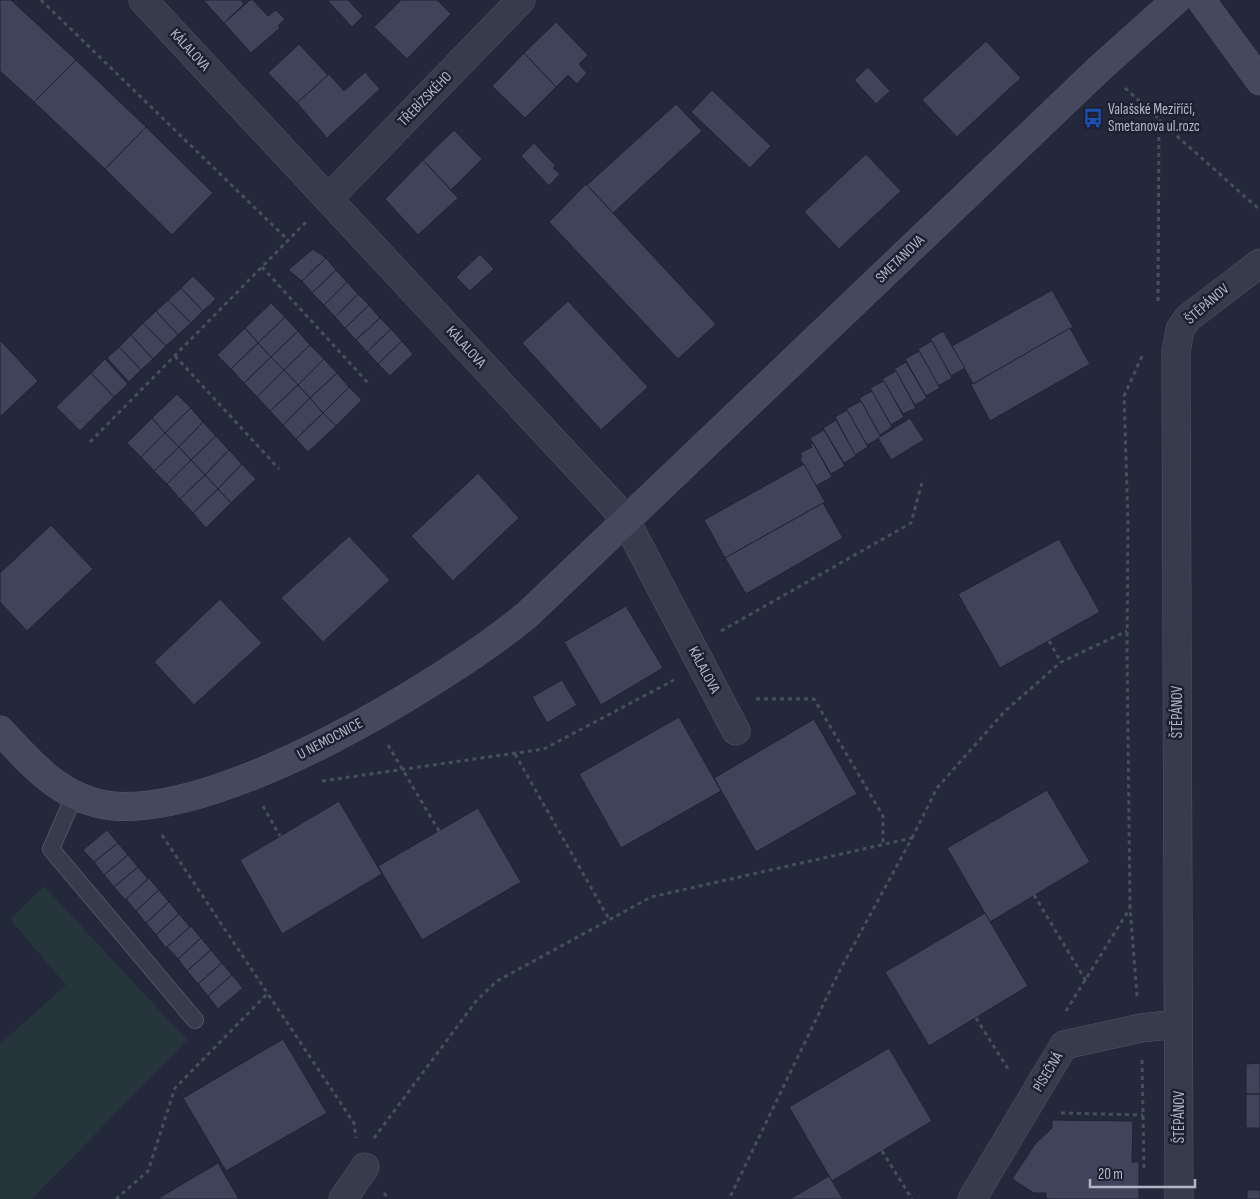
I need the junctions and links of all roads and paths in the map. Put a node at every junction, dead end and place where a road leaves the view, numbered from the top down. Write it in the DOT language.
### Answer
graph roads {
  1 [pos="41,0"];
  2 [pos="143,0"];
  3 [pos="521,0"];
  4 [pos="1176,0"];
  5 [pos="1201,0"];
  6 [pos="1260,82"];
  7 [pos="1120,84"];
  8 [pos="1159,119"];
  9 [pos="328,199"];
  10 [pos="1260,210"];
  11 [pos="288,240"];
  12 [pos="1260,263"];
  13 [pos="262,267"];
  14 [pos="1158,311"];
  15 [pos="1146,347"];
  16 [pos="174,356"];
  17 [pos="369,384"];
  18 [pos="90,442"];
  19 [pos="279,468"];
  20 [pos="923,479"];
  21 [pos="626,521"];
  22 [pos="1127,631"];
  23 [pos="1049,641"];
  24 [pos="697,656"];
  25 [pos="1061,662"];
  26 [pos="720,698"];
  27 [pos="370,717"];
  28 [pos="0,730"];
  29 [pos="736,730"];
  30 [pos="515,754"];
  31 [pos="404,770"];
  32 [pos="320,782"];
  33 [pos="75,794"];
  34 [pos="148,804"];
  35 [pos="439,831"];
  36 [pos="912,838"];
  37 [pos="883,844"];
  38 [pos="1034,895"];
  39 [pos="1130,907"];
  40 [pos="609,920"];
  41 [pos="1086,981"];
  42 [pos="268,993"];
  43 [pos="1064,1014"];
  44 [pos="976,1018"];
  45 [pos="195,1020"];
  46 [pos="1178,1024"];
  47 [pos="1141,1028"];
  48 [pos="1014,1078"];
  49 [pos="1024,1112"];
  50 [pos="1143,1115"];
  51 [pos="356,1140"];
  52 [pos="882,1151"];
  53 [pos="367,1155"];
  54 [pos="1144,1171"];
  55 [pos="116,1199"];
  56 [pos="342,1199"];
  57 [pos="729,1199"];
  58 [pos="912,1199"];
  59 [pos="972,1199"];
  60 [pos="1179,1199"];
  1 -- 11 [label="path"];
  2 -- 9 [label="street, KÁLALOVA"];
  3 -- 9 [label="street, TŘEBÍZSKÉHO"];
  4 -- 21 [label="street, SMETANOVA"];
  5 -- 6 [label="street"];
  7 -- 8 [label="path"];
  8 -- 10 [label="path"];
  8 -- 14 [label="path"];
  9 -- 11 [label="path"];
  9 -- 21 [label="street, KÁLALOVA"];
  11 -- 13 [label="path"];
  12 -- 46 [label="street, ŠTĚPÁNOV"];
  13 -- 16 [label="path"];
  13 -- 17 [label="path"];
  15 -- 22 [label="path"];
  16 -- 18 [label="path"];
  16 -- 19 [label="path"];
  20 -- 24 [label="path"];
  21 -- 24 [label="street, KÁLALOVA"];
  21 -- 27 [label="street, U NEMOCNICE"];
  22 -- 25 [label="path"];
  22 -- 39 [label="path"];
  23 -- 25 [label="path"];
  24 -- 26 [label="street, KÁLALOVA"];
  24 -- 30 [label="path"];
  25 -- 36 [label="path"];
  26 -- 29 [label="street, KÁLALOVA"];
  26 -- 37 [label="path"];
  27 -- 31 [label="path"];
  27 -- 34 [label="street, U NEMOCNICE"];
  28 -- 33 [label="street, U NEMOCNICE"];
  30 -- 31 [label="path"];
  30 -- 40 [label="path"];
  31 -- 32 [label="path"];
  31 -- 35 [label="path"];
  33 -- 34 [label="street, U NEMOCNICE"];
  33 -- 45 [label="lane"];
  34 -- 42 [label="path"];
  36 -- 37 [label="path"];
  36 -- 57 [label="path"];
  37 -- 40 [label="path"];
  38 -- 41 [label="path"];
  39 -- 41 [label="path"];
  39 -- 47 [label="path"];
  40 -- 53 [label="path"];
  41 -- 43 [label="path"];
  42 -- 51 [label="path"];
  42 -- 55 [label="path"];
  44 -- 48 [label="path"];
  46 -- 47 [label="street, PÍSEČNÁ"];
  46 -- 60 [label="street, ŠTĚPÁNOV"];
  47 -- 49 [label="street, PÍSEČNÁ"];
  47 -- 50 [label="path"];
  49 -- 50 [label="path"];
  49 -- 59 [label="street, PÍSEČNÁ"];
  50 -- 54 [label="path"];
  52 -- 58 [label="path"];
  53 -- 56 [label="street"];
}
